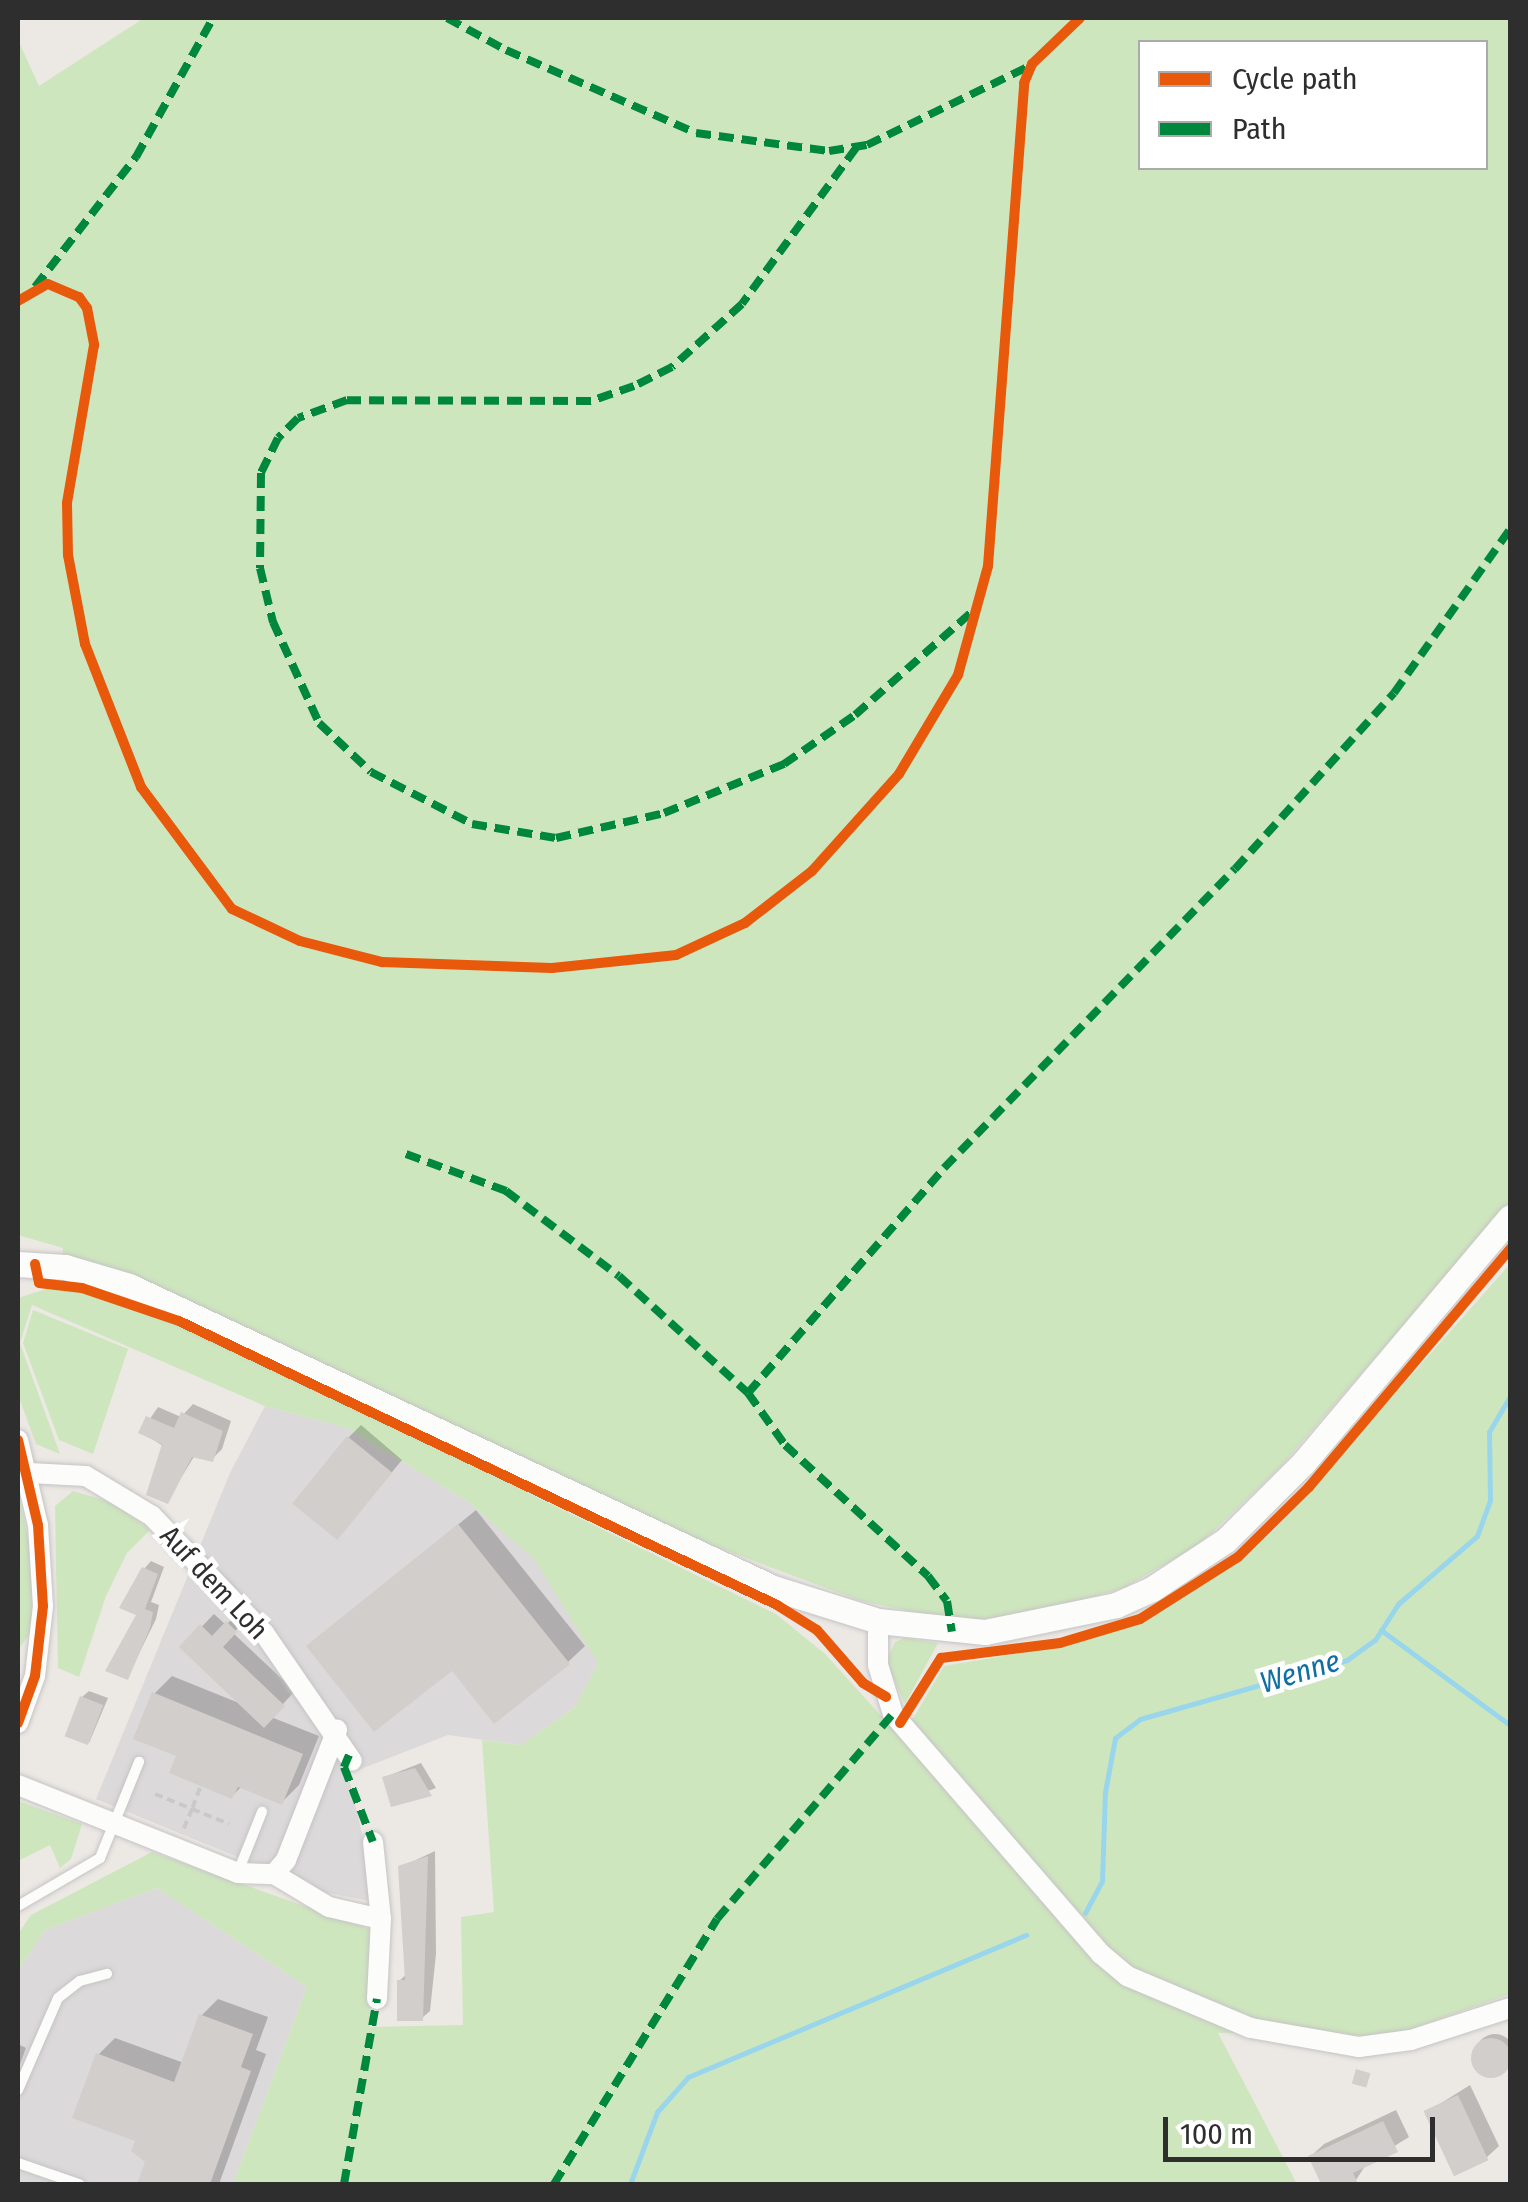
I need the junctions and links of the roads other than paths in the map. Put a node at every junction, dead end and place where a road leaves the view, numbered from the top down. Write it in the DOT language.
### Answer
graph roads {
  1 [pos="1510,1217"];
  2 [pos="18,1264"];
  3 [pos="18,1440"];
  4 [pos="29,1473"];
  5 [pos="878,1621"];
  6 [pos="26,1672"];
  7 [pos="18,1723"];
  8 [pos="337,1730"];
  9 [pos="352,1761"];
  10 [pos="138,1762"];
  11 [pos="18,1785"];
  12 [pos="262,1812"];
  13 [pos="115,1820"];
  14 [pos="373,1842"];
  15 [pos="238,1873"];
  16 [pos="274,1874"];
  17 [pos="18,1906"];
  18 [pos="381,1918"];
  19 [pos="106,1974"];
  20 [pos="378,1999"];
  21 [pos="1510,2008"];
  22 [pos="18,2090"];
  23 [pos="18,2163"];
  24 [pos="79,2184"];
  1 -- 5 [label="street"];
  2 -- 5 [label="street"];
  3 -- 4 [label="street"];
  4 -- 6 [label="street"];
  4 -- 8 [label="street, Auf dem Loh"];
  5 -- 21 [label="street"];
  6 -- 7 [label="street"];
  8 -- 9 [label="street, Auf dem Loh"];
  8 -- 16 [label="street"];
  10 -- 13 [label="lane"];
  11 -- 13 [label="street"];
  12 -- 15 [label="lane"];
  13 -- 15 [label="street"];
  13 -- 17 [label="lane"];
  14 -- 18 [label="street"];
  15 -- 16 [label="street"];
  16 -- 18 [label="street"];
  18 -- 20 [label="street"];
  19 -- 22 [label="lane"];
  23 -- 24 [label="lane"];
}
